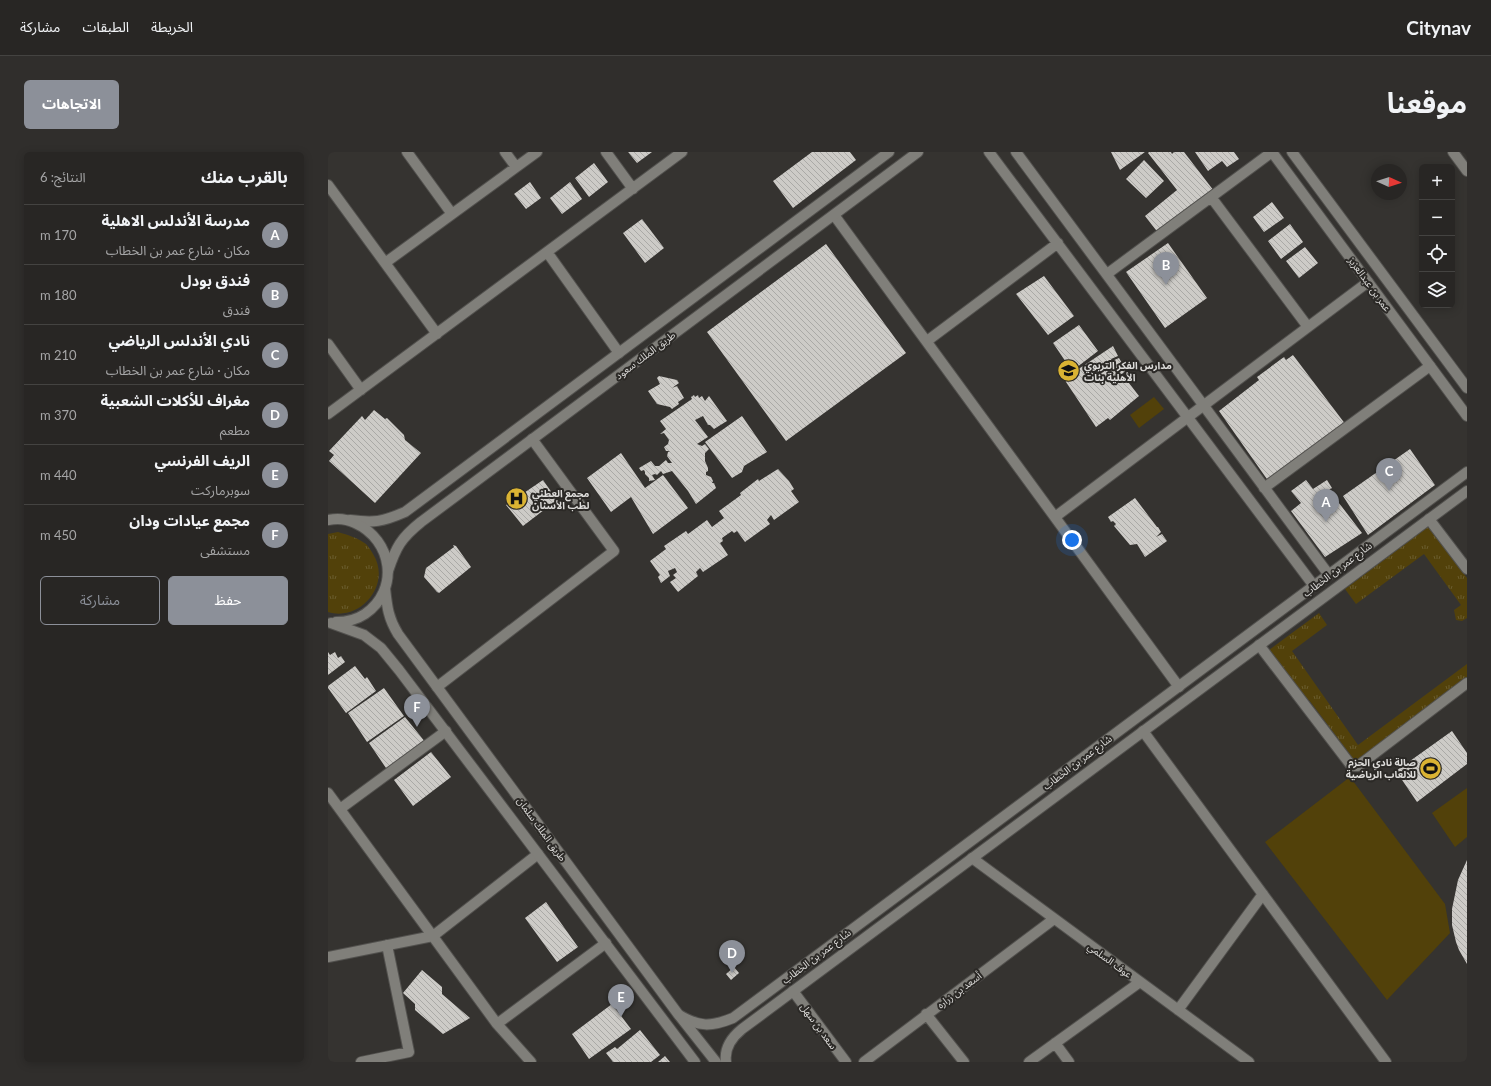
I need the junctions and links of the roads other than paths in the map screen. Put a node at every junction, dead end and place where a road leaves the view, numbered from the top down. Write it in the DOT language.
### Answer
graph roads {
  1 [pos="407,152"];
  2 [pos="505,152"];
  3 [pos="537,152"];
  4 [pos="606,152"];
  5 [pos="682,152"];
  6 [pos="889,152"];
  7 [pos="918,152"];
  8 [pos="989,152"];
  9 [pos="1016,152"];
  10 [pos="1272,152"];
  11 [pos="1292,152"];
  12 [pos="1460,155"];
  13 [pos="516,167"];
  14 [pos="1467,171"];
  15 [pos="328,185"];
  16 [pos="632,189"];
  17 [pos="1211,197"];
  18 [pos="452,214"];
  19 [pos="834,214"];
  20 [pos="1058,244"];
  21 [pos="547,252"];
  22 [pos="385,263"];
  23 [pos="1107,274"];
  24 [pos="1368,282"];
  25 [pos="1308,327"];
  26 [pos="437,334"];
  27 [pos="927,341"];
  28 [pos="328,344"];
  29 [pos="619,353"];
  30 [pos="1430,366"];
  31 [pos="1467,388"];
  32 [pos="361,390"];
  33 [pos="1203,405"];
  34 [pos="328,414"];
  35 [pos="1467,416"];
  36 [pos="1187,418"];
  37 [pos="532,439"];
  38 [pos="1467,472"];
  39 [pos="1264,488"];
  40 [pos="1467,491"];
  41 [pos="1055,517"];
  42 [pos="329,519"];
  43 [pos="1429,519"];
  44 [pos="349,520"];
  45 [pos="1467,569"];
  46 [pos="388,571"];
  47 [pos="1329,575"];
  48 [pos="1314,586"];
  49 [pos="385,588"];
  50 [pos="330,622"];
  51 [pos="1259,646"];
  52 [pos="1467,682"];
  53 [pos="437,687"];
  54 [pos="1178,687"];
  55 [pos="446,731"];
  56 [pos="1144,731"];
  57 [pos="328,792"];
  58 [pos="340,809"];
  59 [pos="538,854"];
  60 [pos="972,858"];
  61 [pos="1263,894"];
  62 [pos="1054,919"];
  63 [pos="433,936"];
  64 [pos="606,943"];
  65 [pos="387,945"];
  66 [pos="328,957"];
  67 [pos="1140,982"];
  68 [pos="793,991"];
  69 [pos="1178,1010"];
  70 [pos="678,1014"];
  71 [pos="926,1014"];
  72 [pos="497,1024"];
  73 [pos="1055,1043"];
  74 [pos="367,1061"];
  75 [pos="531,1062"];
  76 [pos="695,1062"];
  77 [pos="716,1062"];
  78 [pos="726,1062"];
  79 [pos="846,1062"];
  80 [pos="864,1062"];
  81 [pos="964,1062"];
  82 [pos="1029,1062"];
  83 [pos="1069,1062"];
  84 [pos="1249,1062"];
  85 [pos="1386,1062"];
  1 -- 18 [label="street"];
  2 -- 13 [label="street"];
  3 -- 13 [label="street"];
  4 -- 16 [label="street"];
  5 -- 16 [label="street"];
  6 -- 29 [label="street, طريق الملك سعود"];
  7 -- 19 [label="street, طريق الملك سعود"];
  8 -- 20 [label="street"];
  9 -- 23 [label="street"];
  10 -- 17 [label="street"];
  10 -- 24 [label="street, عمر بن عبدالعزيز"];
  11 -- 31 [label="street, عمر بن عبدالعزيز"];
  12 -- 14 [label="street"];
  13 -- 18 [label="street"];
  15 -- 22 [label="street"];
  16 -- 21 [label="street"];
  17 -- 23 [label="street"];
  17 -- 25 [label="street"];
  18 -- 22 [label="street"];
  19 -- 27 [label="street"];
  19 -- 37 [label="street, طريق الملك سعود"];
  20 -- 27 [label="street"];
  20 -- 36 [label="street"];
  21 -- 26 [label="street"];
  21 -- 29 [label="street"];
  22 -- 26 [label="street"];
  23 -- 33 [label="street"];
  24 -- 25 [label="street"];
  24 -- 30 [label="street, عمر بن عبدالعزيز"];
  25 -- 33 [label="street"];
  26 -- 32 [label="street"];
  27 -- 41 [label="street"];
  28 -- 32 [label="street"];
  29 -- 44 [label="street, طريق الملك سعود"];
  30 -- 35 [label="street, عمر بن عبدالعزيز"];
  30 -- 39 [label="street"];
  32 -- 34 [label="street"];
  33 -- 36 [label="street"];
  33 -- 39 [label="street"];
  36 -- 41 [label="street"];
  36 -- 48 [label="street"];
  37 -- 46 [label="street, طريق الملك سعود"];
  37 -- 53 [label="street"];
  38 -- 47 [label="street, شارع عمر بن الخطاب"];
  39 -- 47 [label="street"];
  40 -- 43 [label="street, شارع عمر بن الخطاب"];
  41 -- 54 [label="street"];
  42 -- 44 [label="street, طريق الملك سعود"];
  43 -- 45 [label="street"];
  43 -- 51 [label="street, شارع عمر بن الخطاب"];
  44 -- 46 [label="street"];
  46 -- 49 [label="street"];
  47 -- 48 [label="street, شارع عمر بن الخطاب"];
  48 -- 54 [label="street, شارع عمر بن الخطاب"];
  49 -- 50 [label="street"];
  49 -- 53 [label="street, طريق الملك سلمان"];
  50 -- 55 [label="street, طريق الملك سلمان"];
  51 -- 52 [label="street"];
  51 -- 56 [label="street, شارع عمر بن الخطاب"];
  53 -- 70 [label="street, طريق الملك سلمان"];
  54 -- 70 [label="street, شارع عمر بن الخطاب"];
  55 -- 58 [label="street"];
  55 -- 59 [label="street, طريق الملك سلمان"];
  56 -- 60 [label="street, شارع عمر بن الخطاب"];
  56 -- 61 [label="street"];
  57 -- 58 [label="street"];
  58 -- 63 [label="street"];
  59 -- 63 [label="street"];
  59 -- 64 [label="street, طريق الملك سلمان"];
  60 -- 62 [label="street, عوف السلمي"];
  60 -- 68 [label="street, شارع عمر بن الخطاب"];
  61 -- 69 [label="street"];
  61 -- 85 [label="street"];
  62 -- 67 [label="street, عوف السلمي"];
  62 -- 71 [label="street, أسعد بن زراره"];
  63 -- 65 [label="street"];
  63 -- 72 [label="street"];
  64 -- 72 [label="street"];
  64 -- 76 [label="street, طريق الملك سلمان"];
  65 -- 66 [label="street"];
  65 -- 74 [label="street"];
  67 -- 69 [label="street, عوف السلمي"];
  67 -- 73 [label="street"];
  68 -- 78 [label="street, شارع عمر بن الخطاب"];
  68 -- 79 [label="street, سعد بن سهل"];
  69 -- 84 [label="street, عوف السلمي"];
  70 -- 77 [label="street, طريق الملك سلمان"];
  71 -- 80 [label="street, أسعد بن زراره"];
  71 -- 81 [label="street"];
  72 -- 75 [label="street"];
  73 -- 82 [label="street"];
  73 -- 83 [label="street"];
}
